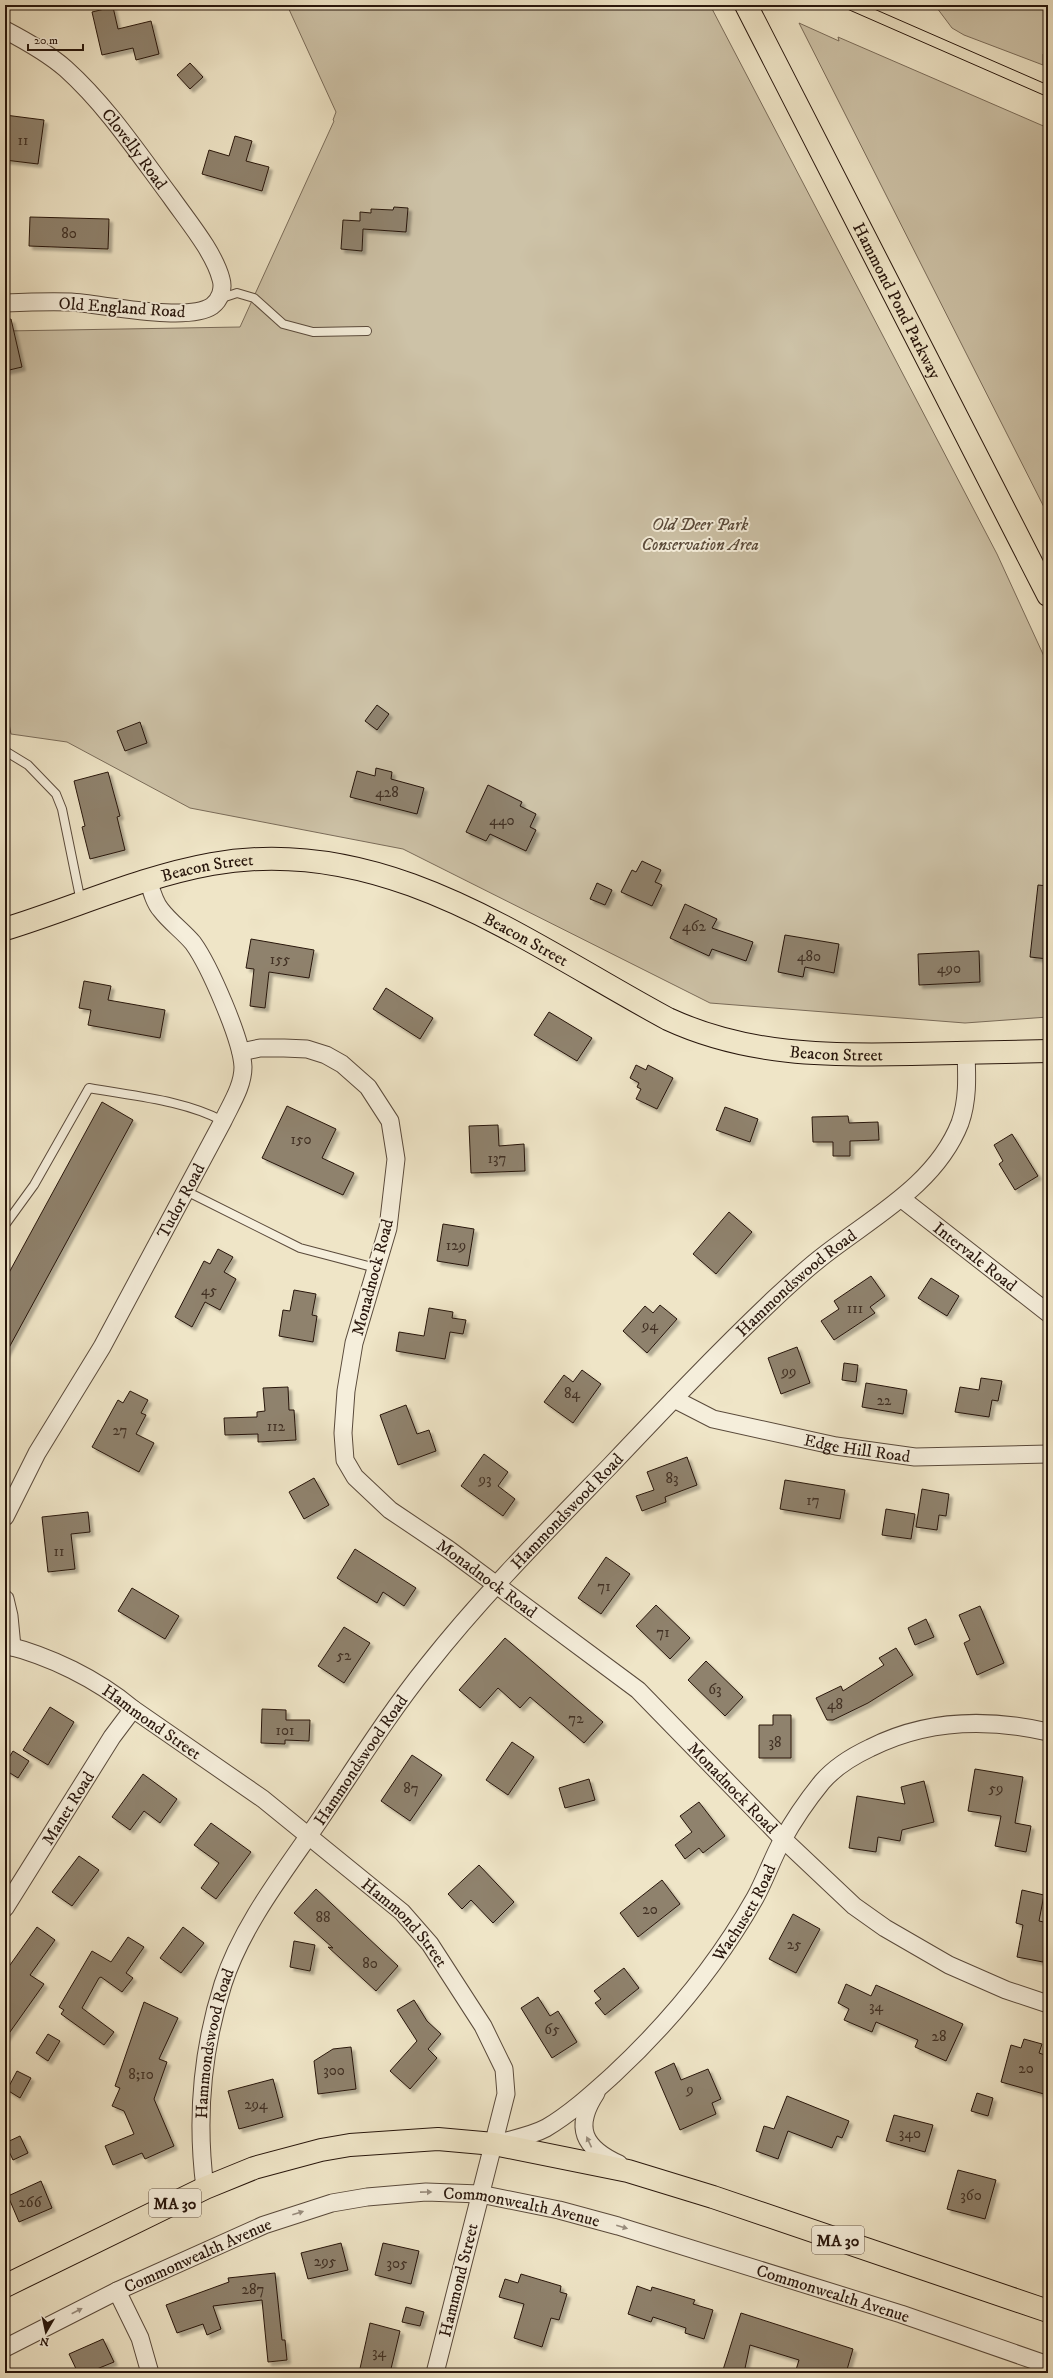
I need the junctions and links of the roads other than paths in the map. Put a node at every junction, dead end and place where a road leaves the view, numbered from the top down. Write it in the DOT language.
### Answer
graph roads {
  1 [pos="746,5"];
  2 [pos="5,30"];
  3 [pos="218,299"];
  4 [pos="5,302"];
  5 [pos="367,331"];
  6 [pos="1048,595"];
  7 [pos="5,751"];
  8 [pos="148,879"];
  9 [pos="81,902"];
  10 [pos="5,930"];
  11 [pos="1048,1051"];
  12 [pos="241,1052"];
  13 [pos="966,1053"];
  14 [pos="223,1121"];
  15 [pos="186,1190"];
  16 [pos="902,1199"];
  17 [pos="5,1224"];
  18 [pos="376,1268"];
  19 [pos="1048,1313"];
  20 [pos="674,1399"];
  21 [pos="1048,1454"];
  22 [pos="5,1517"];
  23 [pos="495,1586"];
  24 [pos="5,1599"];
  25 [pos="8,1646"];
  26 [pos="133,1709"];
  27 [pos="1048,1732"];
  28 [pos="309,1835"];
  29 [pos="783,1839"];
  30 [pos="5,1908"];
  31 [pos="1048,2004"];
  32 [pos="601,2086"];
  33 [pos="494,2144"];
  34 [pos="658,2180"];
  35 [pos="205,2188"];
  36 [pos="480,2194"];
  37 [pos="5,2286"];
  38 [pos="117,2290"];
  39 [pos="1048,2311"];
  40 [pos="5,2348"];
  41 [pos="1039,2366"];
  42 [pos="150,2373"];
  43 [pos="435,2373"];
  1 -- 6 [label="main road, Hammond Pond Parkway"];
  2 -- 3 [label="street, Clovelly Road"];
  3 -- 4 [label="street, Old England Road"];
  3 -- 5 [label="lane, Old England Road"];
  7 -- 9 [label="lane"];
  8 -- 9 [label="main road, Beacon Street"];
  8 -- 12 [label="street, Tudor Road"];
  8 -- 13 [label="main road, Beacon Street"];
  9 -- 10 [label="main road, Beacon Street"];
  11 -- 13 [label="main road, Beacon Street"];
  12 -- 14 [label="street, Tudor Road"];
  12 -- 18 [label="street, Monadnock Road"];
  13 -- 16 [label="street, Hammondswood Road"];
  14 -- 15 [label="street, Tudor Road"];
  14 -- 17 [label="lane"];
  15 -- 18 [label="lane"];
  15 -- 22 [label="street, Tudor Road"];
  16 -- 19 [label="street, Intervale Road"];
  16 -- 20 [label="street, Hammondswood Road"];
  18 -- 23 [label="street, Monadnock Road"];
  20 -- 21 [label="street, Edge Hill Road"];
  20 -- 23 [label="street, Hammondswood Road"];
  23 -- 28 [label="street, Hammondswood Road"];
  23 -- 29 [label="street, Monadnock Road"];
  24 -- 25 [label="street"];
  25 -- 26 [label="street, Hammond Street"];
  26 -- 28 [label="street, Hammond Street"];
  26 -- 30 [label="street, Manet Road"];
  27 -- 29 [label="street, Wachusett Road"];
  28 -- 33 [label="street, Hammond Street"];
  28 -- 35 [label="street, Hammondswood Road"];
  29 -- 31 [label="street, Monadnock Road"];
  29 -- 32 [label="street, Wachusett Road"];
  32 -- 33 [label="street, Wachusett Road"];
  34 -- 32 [label="street, Wachusett Road, one-way"];
  33 -- 34 [label="main road, MA 30"];
  33 -- 35 [label="main road, MA 30"];
  33 -- 36 [label="street, Hammond Street"];
  34 -- 39 [label="main road, MA 30"];
  35 -- 37 [label="main road, MA 30"];
  38 -- 36 [label="street, Commonwealth Avenue, one-way"];
  36 -- 41 [label="street, Commonwealth Avenue, one-way"];
  36 -- 43 [label="street, Hammond Street"];
  40 -- 38 [label="street, Commonwealth Avenue, one-way"];
  38 -- 42 [label="street"];
}
